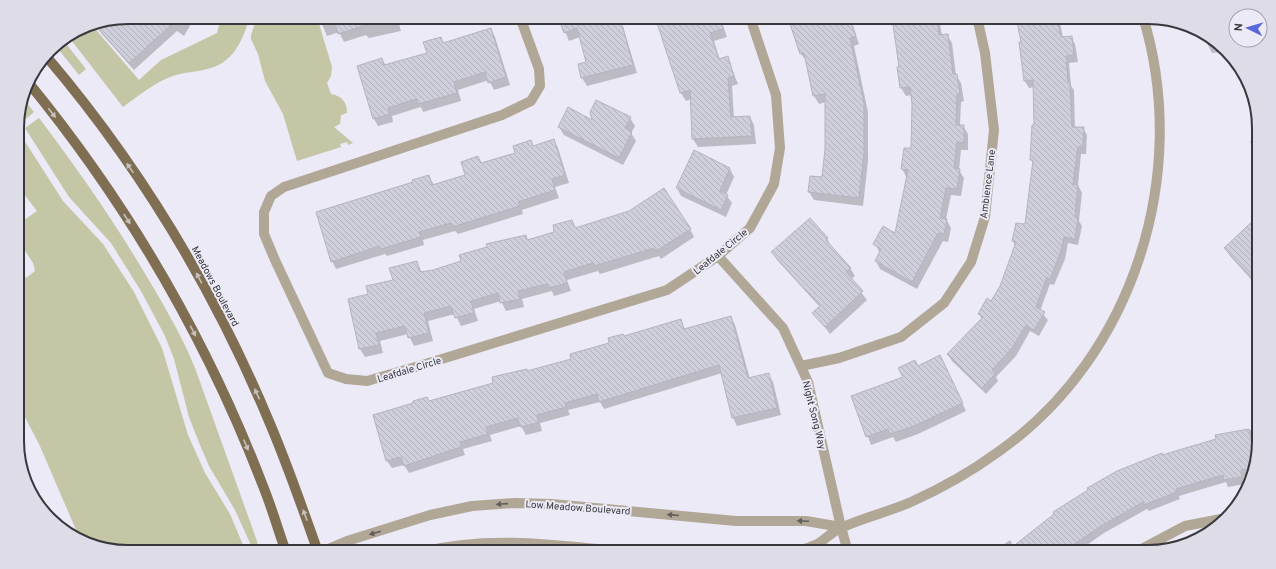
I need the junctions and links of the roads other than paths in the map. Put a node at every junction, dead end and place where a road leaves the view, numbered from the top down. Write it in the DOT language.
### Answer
graph roads {
  1 [pos="523,24"];
  2 [pos="752,24"];
  3 [pos="979,24"];
  4 [pos="1145,24"];
  5 [pos="49,60"];
  6 [pos="32,88"];
  7 [pos="718,256"];
  8 [pos="801,366"];
  9 [pos="1214,521"];
  10 [pos="841,527"];
  11 [pos="284,545"];
  12 [pos="315,545"];
  13 [pos="338,545"];
  14 [pos="454,545"];
  15 [pos="539,545"];
  16 [pos="814,545"];
  17 [pos="846,545"];
  18 [pos="1149,545"];
  1 -- 7 [label="street, Leafdale Circle"];
  2 -- 7 [label="street, Leafdale Circle"];
  3 -- 8 [label="street, Ambience Lane"];
  4 -- 10 [label="street, Low Meadow Boulevard"];
  12 -- 5 [label="main road, Meadows Boulevard, one-way"];
  6 -- 11 [label="main road, one-way"];
  7 -- 8 [label="street, Night Song Way"];
  8 -- 10 [label="street, Night Song Way"];
  9 -- 18 [label="street"];
  10 -- 13 [label="street, Low Meadow Boulevard, one-way"];
  10 -- 16 [label="street, Low Meadow Boulevard"];
  10 -- 17 [label="street, Night Song Way"];
  14 -- 15 [label="street"];
}
